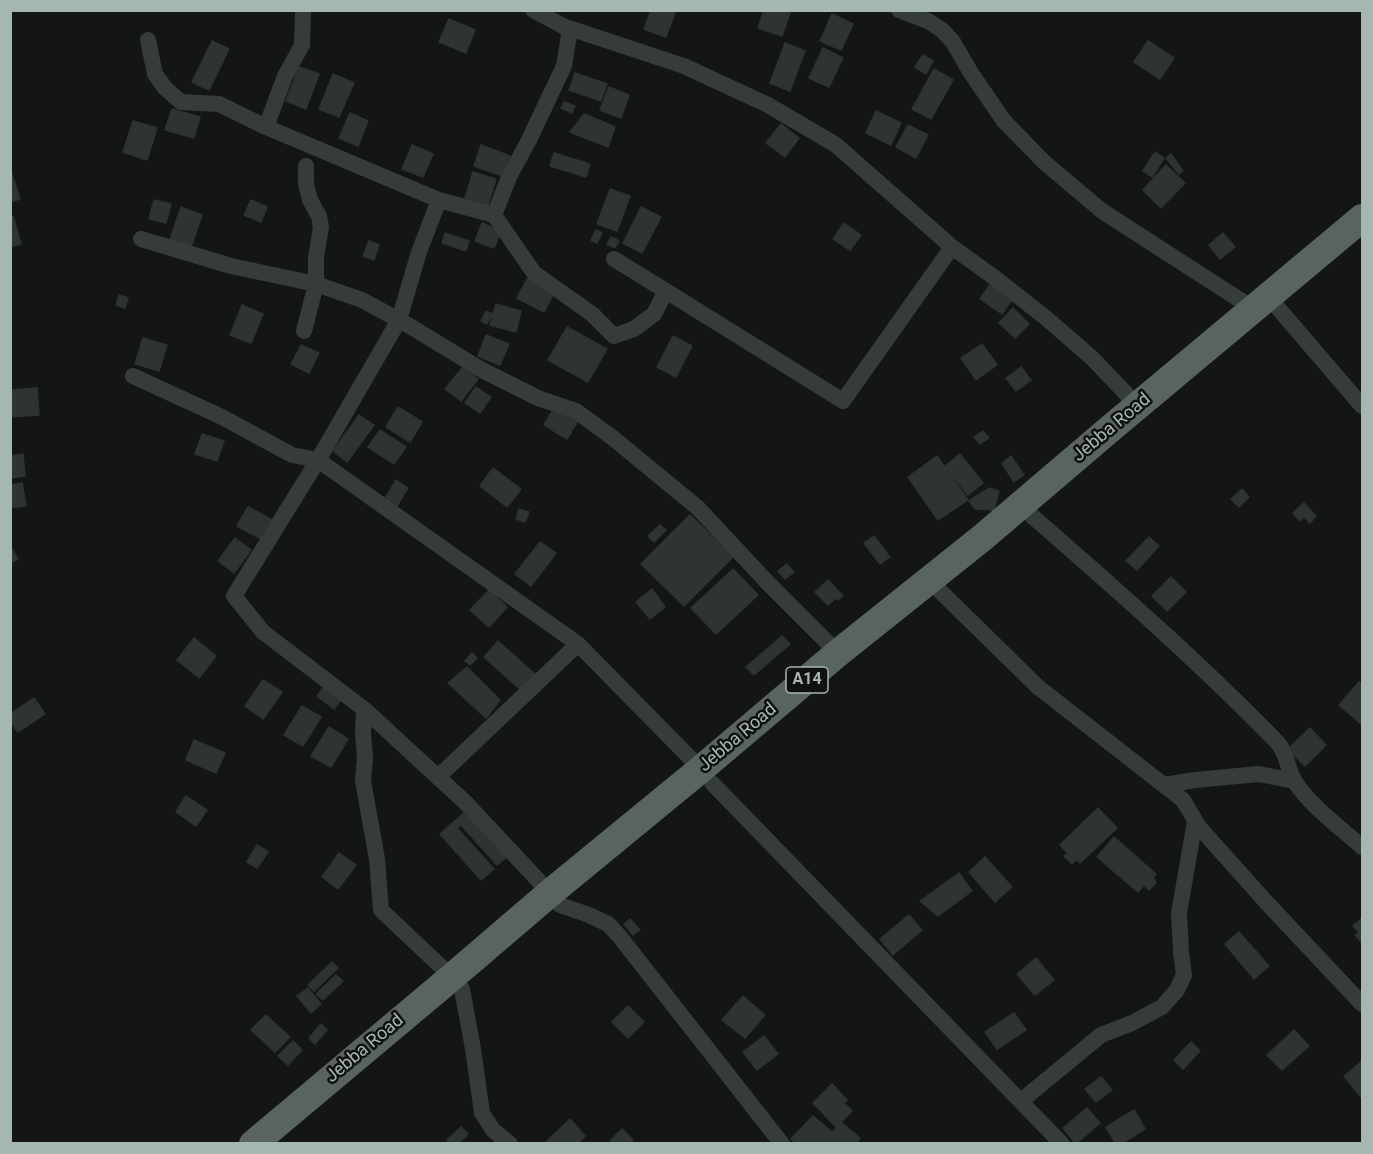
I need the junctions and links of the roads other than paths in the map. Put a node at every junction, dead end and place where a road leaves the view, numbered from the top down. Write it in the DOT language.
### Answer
graph roads {
  1 [pos="303,10"];
  2 [pos="533,10"];
  3 [pos="899,10"];
  4 [pos="928,16"];
  5 [pos="570,28"];
  6 [pos="148,40"];
  7 [pos="266,127"];
  8 [pos="306,166"];
  9 [pos="440,200"];
  10 [pos="494,215"];
  11 [pos="1362,218"];
  12 [pos="1362,238"];
  13 [pos="141,239"];
  14 [pos="952,247"];
  15 [pos="614,259"];
  16 [pos="316,284"];
  17 [pos="666,291"];
  18 [pos="1266,309"];
  19 [pos="399,320"];
  20 [pos="304,331"];
  21 [pos="133,376"];
  22 [pos="1138,406"];
  23 [pos="1362,406"];
  24 [pos="318,460"];
  25 [pos="1032,516"];
  26 [pos="940,591"];
  27 [pos="578,644"];
  28 [pos="838,653"];
  29 [pos="364,709"];
  30 [pos="707,776"];
  31 [pos="438,777"];
  32 [pos="1294,781"];
  33 [pos="1164,785"];
  34 [pos="1195,820"];
  35 [pos="1362,847"];
  36 [pos="555,899"];
  37 [pos="457,983"];
  38 [pos="1362,1004"];
  39 [pos="1021,1101"];
  40 [pos="253,1143"];
  41 [pos="276,1143"];
  42 [pos="510,1143"];
  43 [pos="782,1143"];
  44 [pos="1062,1143"];
  1 -- 7 [label="street"];
  2 -- 5 [label="street"];
  3 -- 4 [label="street"];
  4 -- 18 [label="street"];
  5 -- 10 [label="street"];
  5 -- 14 [label="street"];
  6 -- 7 [label="street"];
  7 -- 9 [label="street"];
  8 -- 16 [label="street"];
  9 -- 10 [label="street"];
  9 -- 19 [label="street"];
  10 -- 17 [label="street"];
  11 -- 18 [label="highway, Jebba Road / A14"];
  12 -- 18 [label="highway, Jebba Road / A14"];
  13 -- 16 [label="street"];
  14 -- 17 [label="street"];
  14 -- 22 [label="street"];
  15 -- 17 [label="street"];
  16 -- 19 [label="street"];
  16 -- 20 [label="street"];
  18 -- 22 [label="highway, Jebba Road / A14"];
  18 -- 23 [label="street"];
  18 -- 25 [label="highway, Jebba Road / A14"];
  19 -- 24 [label="street"];
  19 -- 28 [label="street"];
  21 -- 24 [label="street"];
  22 -- 28 [label="highway, Jebba Road / A14"];
  24 -- 27 [label="street"];
  24 -- 29 [label="street"];
  25 -- 26 [label="highway, Jebba Road / A14"];
  25 -- 32 [label="street"];
  26 -- 30 [label="highway, Jebba Road / A14"];
  26 -- 33 [label="street"];
  27 -- 30 [label="street"];
  27 -- 31 [label="street"];
  28 -- 30 [label="highway, Jebba Road / A14"];
  29 -- 31 [label="street"];
  29 -- 37 [label="street"];
  30 -- 36 [label="highway, Jebba Road / A14"];
  30 -- 39 [label="street"];
  31 -- 36 [label="street"];
  32 -- 33 [label="street"];
  32 -- 35 [label="street"];
  33 -- 34 [label="street"];
  34 -- 38 [label="street"];
  34 -- 39 [label="street"];
  36 -- 37 [label="highway, Jebba Road / A14"];
  36 -- 43 [label="street"];
  37 -- 40 [label="highway, Jebba Road / A14"];
  37 -- 41 [label="highway, Jebba Road / A14"];
  37 -- 42 [label="street"];
  39 -- 44 [label="street"];
}
